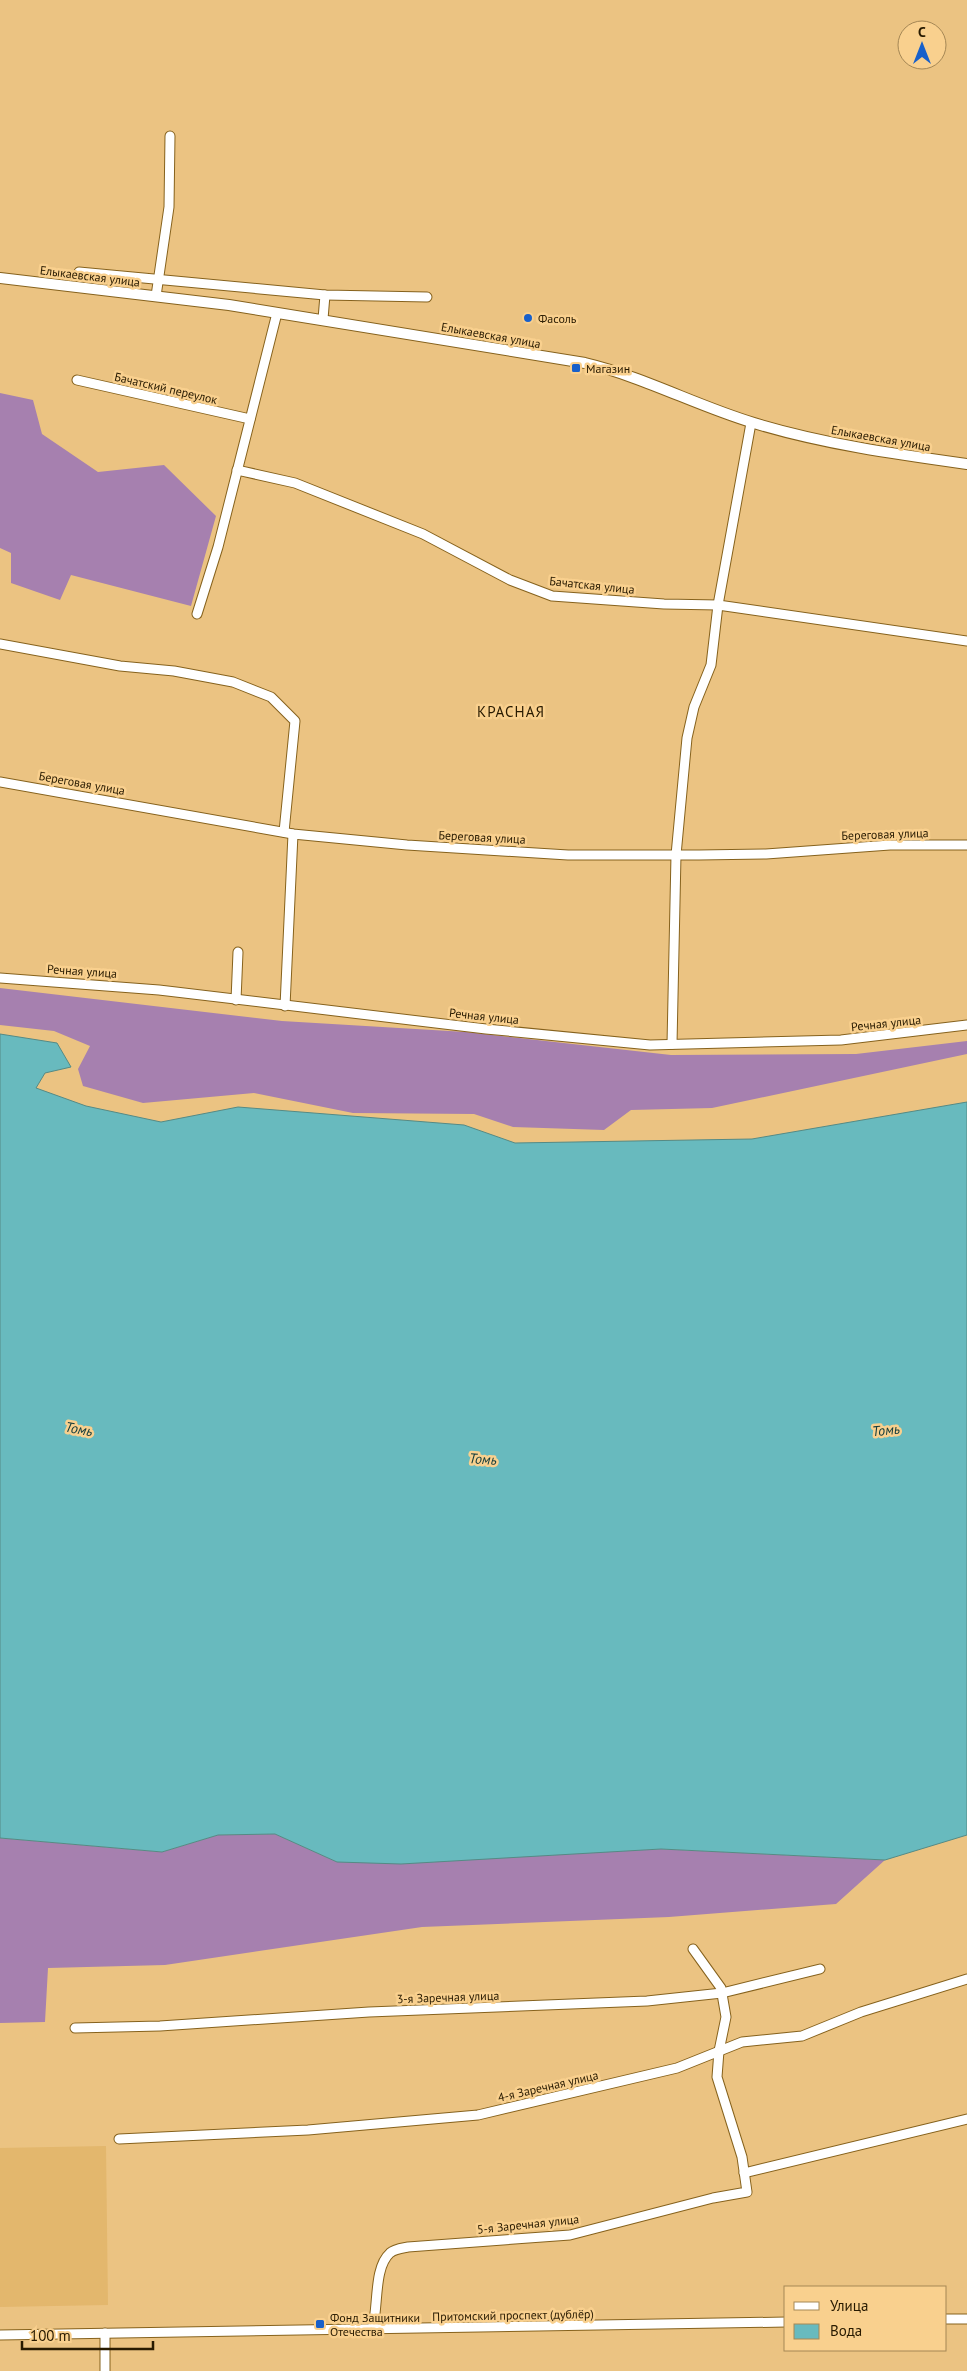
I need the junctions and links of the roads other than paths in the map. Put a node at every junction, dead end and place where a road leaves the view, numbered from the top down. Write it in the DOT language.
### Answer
graph roads {
  1 [pos="170,136"];
  2 [pos="78,272"];
  3 [pos="0,278"];
  4 [pos="158,280"];
  5 [pos="325,295"];
  6 [pos="156,296"];
  7 [pos="427,297"];
  8 [pos="277,313"];
  9 [pos="323,320"];
  10 [pos="77,380"];
  11 [pos="250,419"];
  12 [pos="751,423"];
  13 [pos="967,464"];
  14 [pos="237,470"];
  15 [pos="718,605"];
  16 [pos="197,614"];
  17 [pos="967,641"];
  18 [pos="0,644"];
  19 [pos="0,782"];
  20 [pos="288,833"];
  21 [pos="967,844"];
  22 [pos="676,855"];
  23 [pos="238,952"];
  24 [pos="0,978"];
  25 [pos="236,1000"];
  26 [pos="285,1006"];
  27 [pos="967,1025"];
  28 [pos="672,1044"];
  29 [pos="692,1950"];
  30 [pos="820,1969"];
  31 [pos="967,1979"];
  32 [pos="722,1993"];
  33 [pos="75,2028"];
  34 [pos="719,2051"];
  35 [pos="967,2119"];
  36 [pos="119,2139"];
  37 [pos="744,2173"];
  38 [pos="947,2319"];
  39 [pos="967,2319"];
  40 [pos="784,2322"];
  41 [pos="372,2330"];
  42 [pos="105,2333"];
  43 [pos="0,2335"];
  44 [pos="105,2371"];
  1 -- 4 [label="street"];
  2 -- 4 [label="street"];
  3 -- 6 [label="street, Елыкаевская улица"];
  4 -- 5 [label="street"];
  4 -- 6 [label="street"];
  5 -- 7 [label="street"];
  5 -- 9 [label="street"];
  6 -- 8 [label="street, Елыкаевская улица"];
  8 -- 9 [label="street, Елыкаевская улица"];
  8 -- 11 [label="street"];
  9 -- 12 [label="street, Елыкаевская улица"];
  10 -- 11 [label="street, Бачатский переулок"];
  11 -- 14 [label="street"];
  12 -- 13 [label="street, Елыкаевская улица"];
  12 -- 15 [label="street"];
  14 -- 15 [label="street, Бачатская улица"];
  14 -- 16 [label="street"];
  15 -- 17 [label="street, Бачатская улица"];
  15 -- 22 [label="street"];
  18 -- 20 [label="street"];
  19 -- 20 [label="street, Береговая улица"];
  20 -- 22 [label="street, Береговая улица"];
  20 -- 26 [label="street"];
  21 -- 22 [label="street, Береговая улица"];
  22 -- 28 [label="street"];
  23 -- 25 [label="street"];
  24 -- 25 [label="street, Речная улица"];
  25 -- 26 [label="street, Речная улица"];
  26 -- 28 [label="street, Речная улица"];
  27 -- 28 [label="street, Речная улица"];
  29 -- 32 [label="street"];
  30 -- 32 [label="street, 3-я Заречная улица"];
  31 -- 34 [label="street, 4-я Заречная улица"];
  32 -- 33 [label="street, 3-я Заречная улица"];
  32 -- 34 [label="street"];
  34 -- 36 [label="street, 4-я Заречная улица"];
  34 -- 37 [label="street"];
  35 -- 37 [label="street"];
  37 -- 41 [label="street, 5-я Заречная улица"];
  38 -- 39 [label="street"];
  40 -- 41 [label="street, Притомский проспект (дублёр)"];
  41 -- 42 [label="street, Притомский проспект (дублёр)"];
  42 -- 43 [label="street, Притомский проспект (дублёр)"];
  42 -- 44 [label="street"];
}
